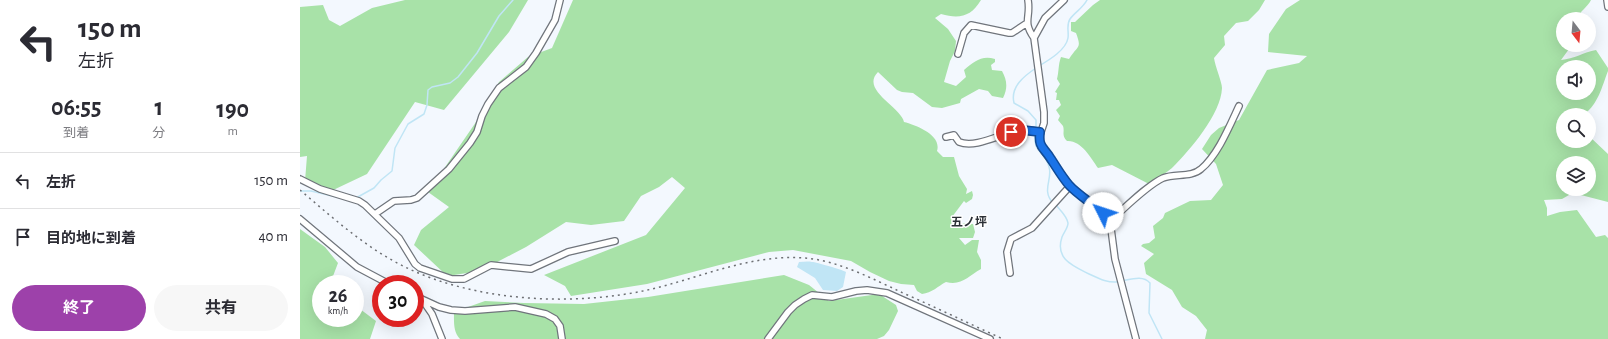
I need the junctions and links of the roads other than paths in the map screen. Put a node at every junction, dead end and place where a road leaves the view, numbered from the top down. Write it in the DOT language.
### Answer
graph roads {
  1 [pos="560,0"];
  2 [pos="1028,0"];
  3 [pos="1064,0"];
  4 [pos="1606,0"];
  5 [pos="1608,7"];
  6 [pos="1027,23"];
  7 [pos="1034,38"];
  8 [pos="958,54"];
  9 [pos="1239,106"];
  10 [pos="1040,132"];
  11 [pos="946,137"];
  12 [pos="300,179"];
  13 [pos="1070,186"];
  14 [pos="375,214"];
  15 [pos="300,219"];
  16 [pos="1110,220"];
  17 [pos="615,241"];
  18 [pos="1010,273"];
  19 [pos="373,275"];
  20 [pos="424,300"];
  21 [pos="424,302"];
  22 [pos="442,339"];
  23 [pos="562,339"];
  24 [pos="768,339"];
  25 [pos="990,339"];
  26 [pos="1136,339"];
  1 -- 14 [label="street"];
  2 -- 6 [label="street"];
  3 -- 7 [label="street"];
  4 -- 5 [label="street"];
  6 -- 7 [label="street"];
  6 -- 8 [label="street"];
  7 -- 10 [label="street"];
  9 -- 16 [label="street"];
  10 -- 11 [label="street"];
  10 -- 13 [label="street"];
  12 -- 14 [label="street"];
  13 -- 16 [label="street"];
  13 -- 18 [label="street"];
  14 -- 17 [label="street"];
  15 -- 19 [label="street"];
  16 -- 26 [label="street"];
  20 -- 23 [label="street"];
  21 -- 22 [label="street"];
  24 -- 25 [label="street"];
}
